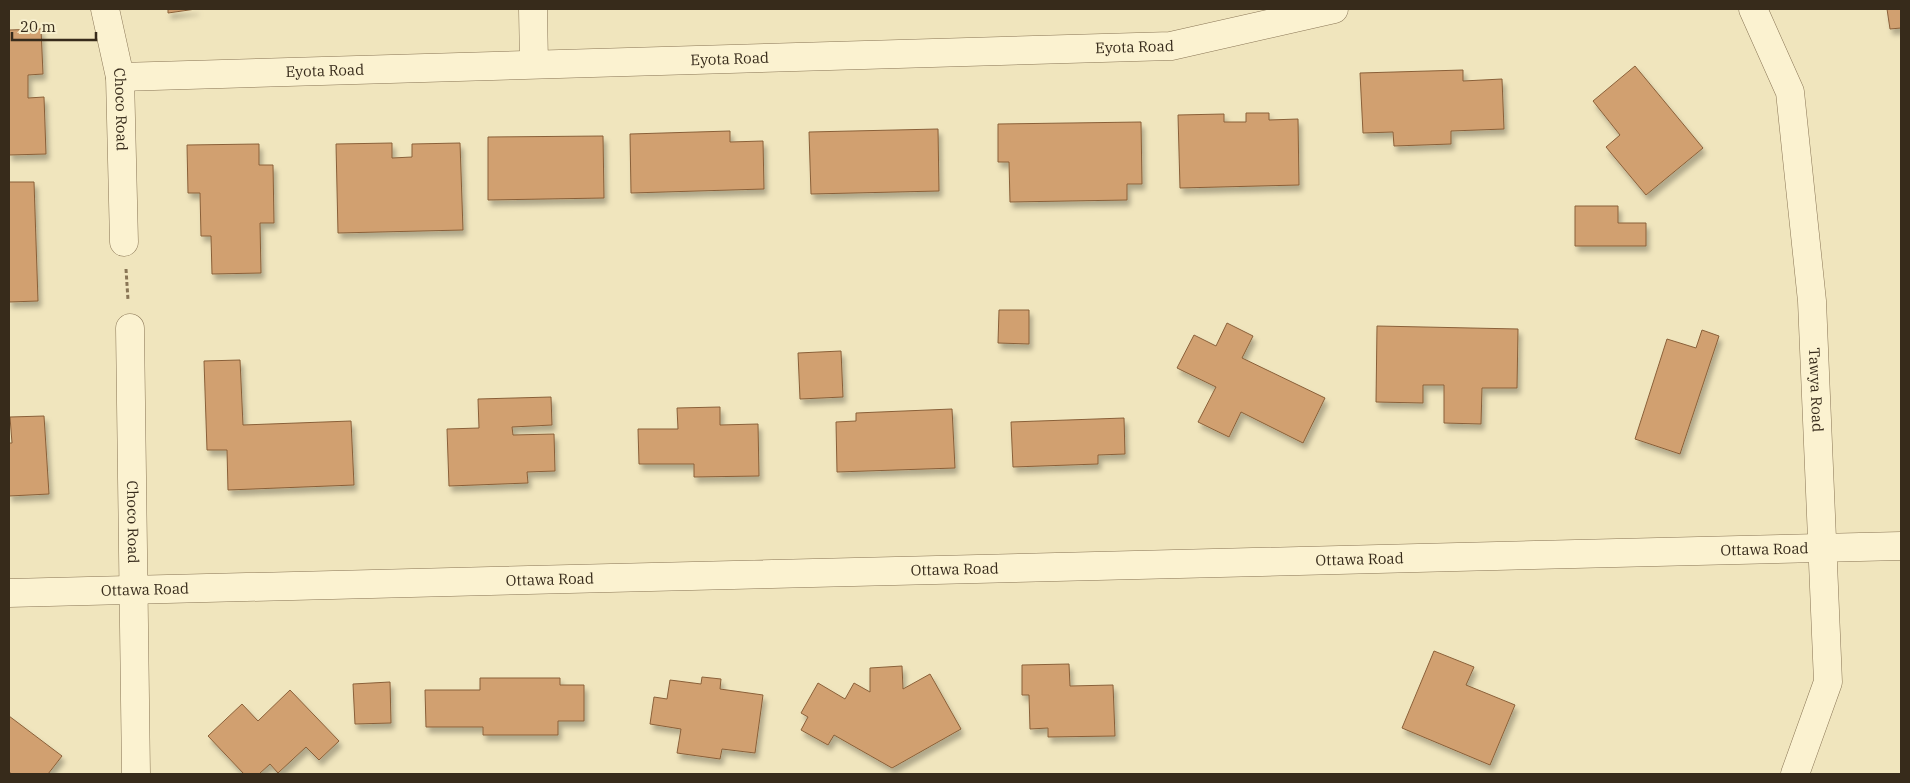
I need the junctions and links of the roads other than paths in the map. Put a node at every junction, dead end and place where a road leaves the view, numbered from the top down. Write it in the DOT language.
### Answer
graph roads {
  1 [pos="106,9"];
  2 [pos="533,9"];
  3 [pos="1334,9"];
  4 [pos="1753,9"];
  5 [pos="534,64"];
  6 [pos="120,77"];
  7 [pos="124,242"];
  8 [pos="130,328"];
  9 [pos="1901,546"];
  10 [pos="1823,548"];
  11 [pos="132,591"];
  12 [pos="9,594"];
  13 [pos="136,774"];
  14 [pos="1795,774"];
  1 -- 6 [label="street, Choco Road"];
  2 -- 5 [label="street"];
  3 -- 5 [label="street, Eyota Road"];
  4 -- 10 [label="street, Tawya Road"];
  5 -- 6 [label="street, Eyota Road"];
  6 -- 7 [label="street, Choco Road"];
  8 -- 11 [label="street, Choco Road"];
  9 -- 10 [label="street, Ottawa Road"];
  10 -- 11 [label="street, Ottawa Road"];
  10 -- 14 [label="street, Tawya Road"];
  11 -- 12 [label="street, Ottawa Road"];
  11 -- 13 [label="street, Choco Road"];
}
